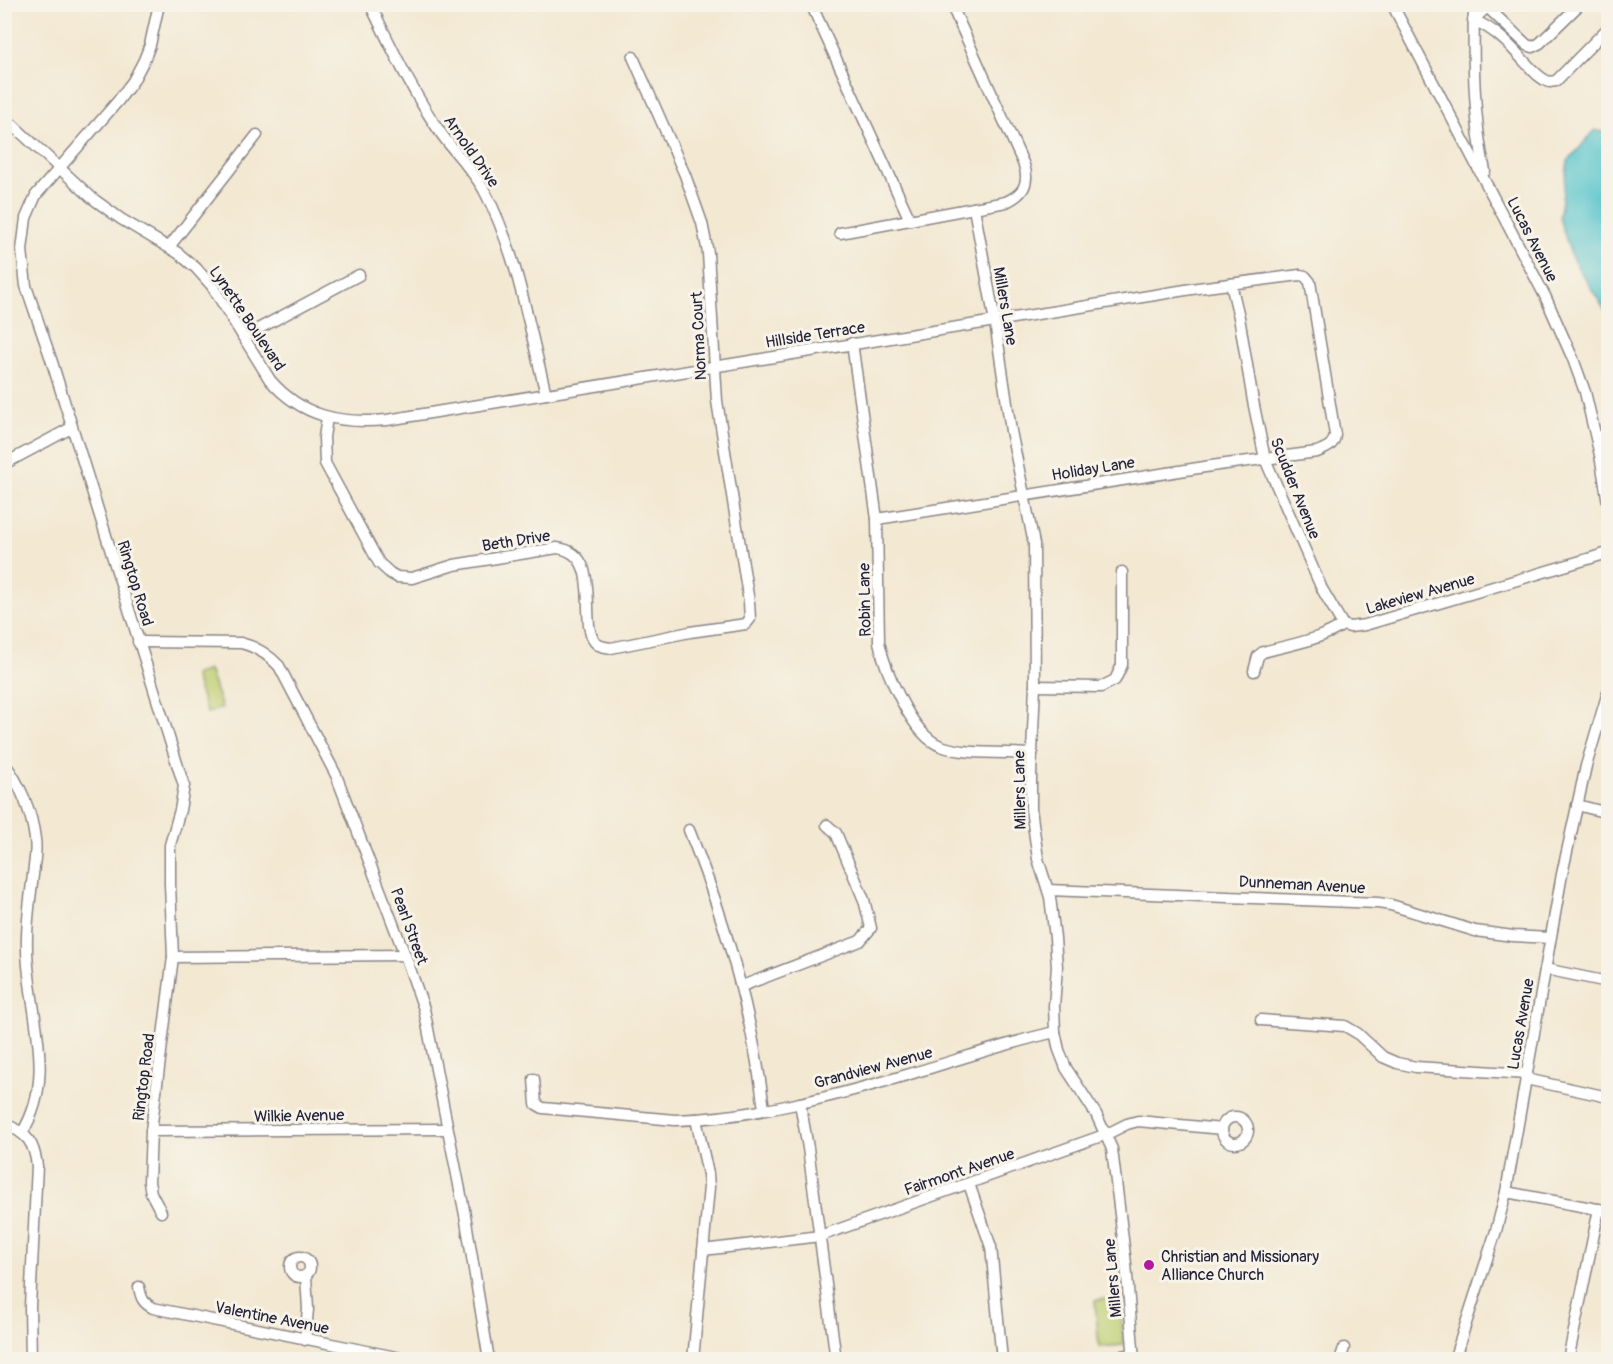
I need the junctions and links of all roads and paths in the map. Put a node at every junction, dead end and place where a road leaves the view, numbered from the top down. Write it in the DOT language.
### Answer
graph roads {
  1 [pos="159,4"];
  2 [pos="370,4"];
  3 [pos="811,4"];
  4 [pos="951,4"];
  5 [pos="1392,4"];
  6 [pos="1580,4"];
  7 [pos="1474,5"];
  8 [pos="1488,6"];
  9 [pos="1473,20"];
  10 [pos="1608,28"];
  11 [pos="633,57"];
  12 [pos="4,117"];
  13 [pos="257,135"];
  14 [pos="58,168"];
  15 [pos="1489,186"];
  16 [pos="974,208"];
  17 [pos="910,220"];
  18 [pos="840,233"];
  19 [pos="169,247"];
  20 [pos="359,274"];
  21 [pos="1231,284"];
  22 [pos="995,322"];
  23 [pos="243,337"];
  24 [pos="852,343"];
  25 [pos="714,366"];
  26 [pos="546,394"];
  27 [pos="327,418"];
  28 [pos="71,428"];
  29 [pos="1315,452"];
  30 [pos="1604,455"];
  31 [pos="1265,459"];
  32 [pos="4,464"];
  33 [pos="1023,494"];
  34 [pos="1608,502"];
  35 [pos="877,519"];
  36 [pos="1608,553"];
  37 [pos="1122,572"];
  38 [pos="746,624"];
  39 [pos="1343,625"];
  40 [pos="138,642"];
  41 [pos="1254,671"];
  42 [pos="1035,686"];
  43 [pos="1608,692"];
  44 [pos="1604,729"];
  45 [pos="1032,754"];
  46 [pos="4,763"];
  47 [pos="1577,805"];
  48 [pos="1608,813"];
  49 [pos="826,825"];
  50 [pos="689,830"];
  51 [pos="1047,890"];
  52 [pos="1550,938"];
  53 [pos="405,955"];
  54 [pos="173,957"];
  55 [pos="1545,969"];
  56 [pos="1608,982"];
  57 [pos="742,986"];
  58 [pos="1261,1020"];
  59 [pos="1055,1032"];
  60 [pos="1526,1077"];
  61 [pos="534,1079"];
  62 [pos="1608,1097"];
  63 [pos="800,1103"];
  64 [pos="764,1109"];
  65 [pos="696,1119"];
  66 [pos="4,1123"];
  67 [pos="447,1129"];
  68 [pos="1222,1129"];
  69 [pos="152,1131"];
  70 [pos="22,1133"];
  71 [pos="1107,1134"];
  72 [pos="969,1184"];
  73 [pos="1506,1192"];
  74 [pos="1604,1210"];
  75 [pos="161,1212"];
  76 [pos="820,1236"];
  77 [pos="703,1250"];
  78 [pos="306,1276"];
  79 [pos="139,1287"];
  80 [pos="305,1340"];
  81 [pos="1344,1348"];
  82 [pos="1134,1357"];
  83 [pos="31,1359"];
  84 [pos="411,1359"];
  85 [pos="489,1359"];
  86 [pos="693,1359"];
  87 [pos="836,1359"];
  88 [pos="1002,1359"];
  89 [pos="1100,1359"];
  90 [pos="1340,1359"];
  91 [pos="1454,1359"];
  92 [pos="1568,1359"];
  1 -- 14 [label="street, Ringtop Road"];
  2 -- 26 [label="street, Arnold Drive"];
  3 -- 17 [label="street"];
  4 -- 16 [label="street"];
  5 -- 15 [label="street, Lucas Avenue"];
  6 -- 8 [label="street"];
  7 -- 9 [label="street"];
  8 -- 9 [label="street"];
  9 -- 10 [label="street"];
  9 -- 15 [label="street"];
  11 -- 25 [label="street, Norma Court"];
  12 -- 14 [label="street, Lynette Boulevard"];
  13 -- 19 [label="street"];
  14 -- 19 [label="street, Lynette Boulevard"];
  14 -- 28 [label="street, Ringtop Road"];
  15 -- 30 [label="street, Lucas Avenue"];
  16 -- 17 [label="street"];
  16 -- 22 [label="street, Millers Lane"];
  17 -- 18 [label="street"];
  19 -- 23 [label="street, Lynette Boulevard"];
  20 -- 23 [label="street"];
  21 -- 22 [label="street, Hillside Terrace"];
  21 -- 29 [label="street, Hillside Terrace"];
  21 -- 31 [label="street, Scudder Avenue"];
  22 -- 24 [label="street, Hillside Terrace"];
  22 -- 33 [label="street, Millers Lane"];
  23 -- 27 [label="street, Lynette Boulevard"];
  24 -- 25 [label="street, Hillside Terrace"];
  24 -- 35 [label="street, Robin Lane"];
  25 -- 26 [label="street, Hillside Terrace"];
  25 -- 38 [label="street, Norma Court"];
  26 -- 27 [label="street, Hillside Terrace"];
  27 -- 38 [label="street, Beth Drive"];
  28 -- 32 [label="street"];
  28 -- 40 [label="street, Ringtop Road"];
  29 -- 31 [label="street, Holiday Lane"];
  30 -- 34 [label="street, Lucas Avenue"];
  31 -- 33 [label="street, Holiday Lane"];
  31 -- 39 [label="street, Scudder Avenue"];
  33 -- 35 [label="street, Holiday Lane"];
  33 -- 42 [label="street, Millers Lane"];
  35 -- 45 [label="street, Robin Lane"];
  36 -- 39 [label="street, Lakeview Avenue"];
  37 -- 42 [label="street"];
  39 -- 41 [label="street, Lakeview Avenue"];
  40 -- 53 [label="street, Pearl Street"];
  40 -- 54 [label="street, Ringtop Road"];
  42 -- 45 [label="street, Millers Lane"];
  43 -- 44 [label="street, Lucas Avenue"];
  44 -- 47 [label="street, Lucas Avenue"];
  45 -- 51 [label="street, Millers Lane"];
  46 -- 70 [label="street"];
  47 -- 48 [label="street"];
  47 -- 52 [label="street, Lucas Avenue"];
  49 -- 57 [label="street"];
  50 -- 57 [label="street"];
  51 -- 52 [label="street, Dunneman Avenue"];
  51 -- 59 [label="street, Millers Lane"];
  52 -- 55 [label="street, Lucas Avenue"];
  53 -- 54 [label="street"];
  53 -- 67 [label="street, Pearl Street"];
  54 -- 69 [label="street, Ringtop Road"];
  55 -- 56 [label="street"];
  55 -- 60 [label="street, Lucas Avenue"];
  57 -- 64 [label="street"];
  58 -- 60 [label="street"];
  59 -- 63 [label="street, Grandview Avenue"];
  59 -- 71 [label="street, Millers Lane"];
  60 -- 62 [label="street"];
  60 -- 73 [label="street, Lucas Avenue"];
  61 -- 65 [label="street, Grandview Avenue"];
  63 -- 64 [label="street, Grandview Avenue"];
  63 -- 76 [label="street"];
  64 -- 65 [label="street, Grandview Avenue"];
  65 -- 77 [label="street"];
  66 -- 70 [label="street"];
  67 -- 69 [label="street, Wilkie Avenue"];
  67 -- 85 [label="street, Pearl Street"];
  68 -- 71 [label="street, Fairmont Avenue"];
  69 -- 75 [label="street, Ringtop Road"];
  70 -- 83 [label="street"];
  71 -- 72 [label="street, Fairmont Avenue"];
  71 -- 82 [label="street, Millers Lane"];
  72 -- 76 [label="street, Fairmont Avenue"];
  72 -- 88 [label="street"];
  73 -- 74 [label="street"];
  73 -- 91 [label="street, Lucas Avenue"];
  74 -- 92 [label="street"];
  76 -- 77 [label="street, Fairmont Avenue"];
  76 -- 87 [label="street"];
  77 -- 86 [label="street"];
  78 -- 80 [label="street"];
  79 -- 80 [label="street, Valentine Avenue"];
  80 -- 84 [label="street, Valentine Avenue"];
  81 -- 90 [label="street"];
  82 -- 89 [label="street"];
}
